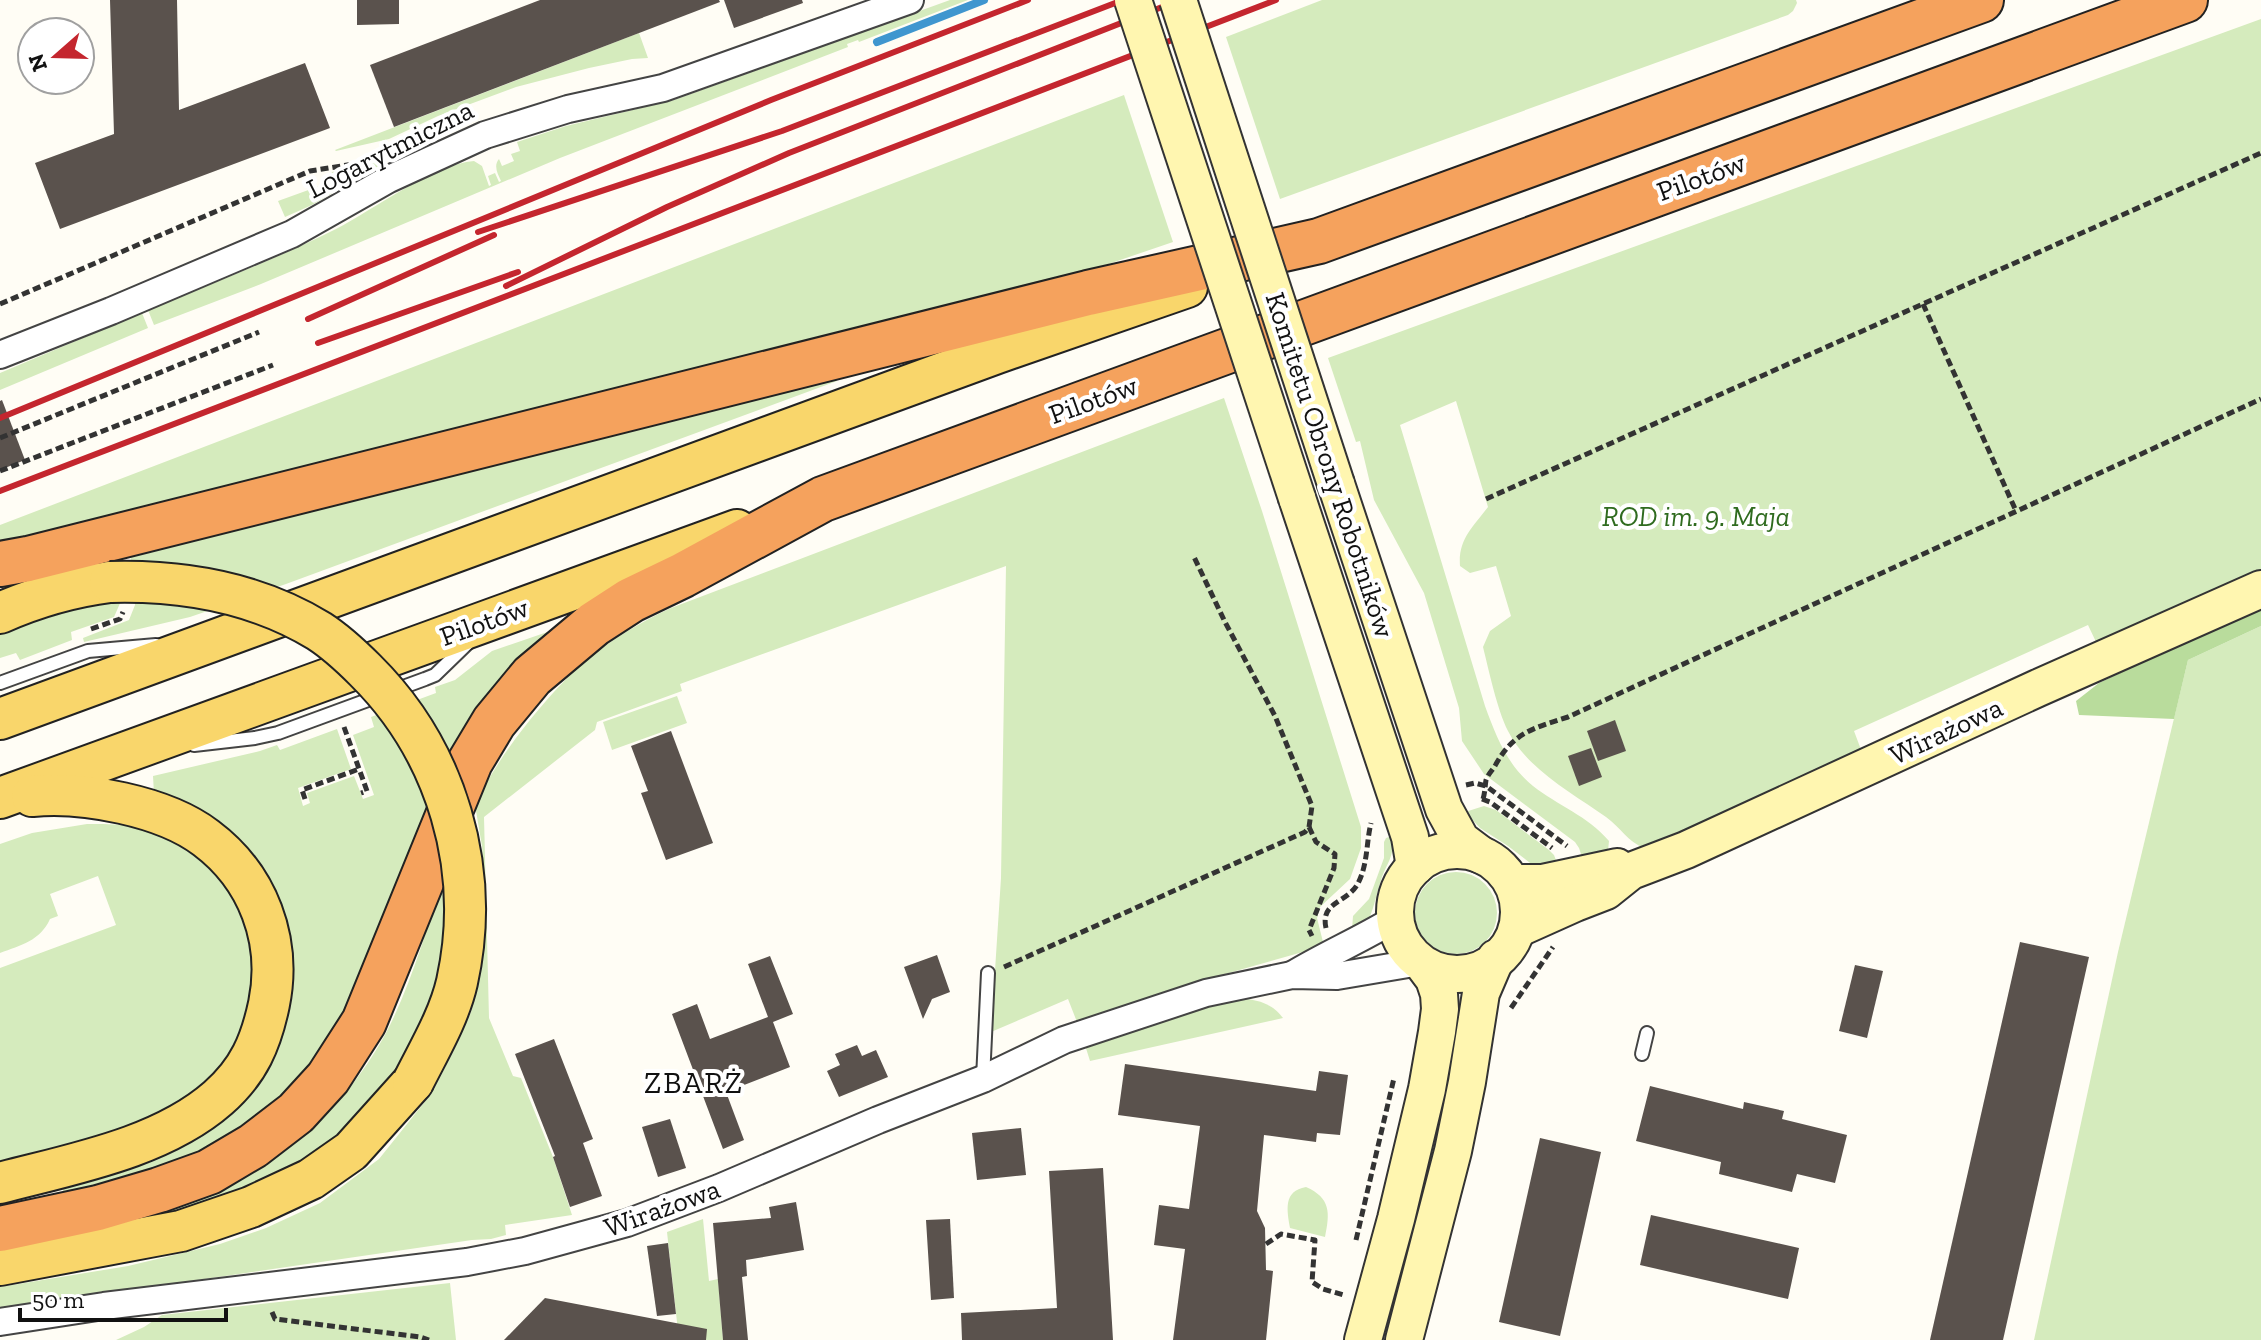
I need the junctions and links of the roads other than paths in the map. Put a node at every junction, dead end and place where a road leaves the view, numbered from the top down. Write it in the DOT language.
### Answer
graph roads {
  1 [pos="910,0"];
  2 [pos="1133,0"];
  3 [pos="1178,0"];
  4 [pos="1981,0"];
  5 [pos="2185,0"];
  6 [pos="1319,241"];
  7 [pos="0,355"];
  8 [pos="823,499"];
  9 [pos="0,564"];
  10 [pos="2261,589"];
  11 [pos="0,613"];
  12 [pos="215,640"];
  13 [pos="0,683"];
  14 [pos="0,719"];
  15 [pos="0,800"];
  16 [pos="1481,855"];
  17 [pos="1415,867"];
  18 [pos="1631,871"];
  19 [pos="1513,883"];
  20 [pos="1393,920"];
  21 [pos="1517,929"];
  22 [pos="1496,958"];
  23 [pos="1423,964"];
  24 [pos="992,972"];
  25 [pos="1292,975"];
  26 [pos="1647,1033"];
  27 [pos="1642,1054"];
  28 [pos="983,1079"];
  29 [pos="0,1183"];
  30 [pos="0,1229"];
  31 [pos="0,1265"];
  32 [pos="0,1322"];
  33 [pos="1363,1340"];
  34 [pos="1404,1340"];
  1 -- 7 [label="street, Logarytmiczna"];
  2 -- 17 [label="street, Komitetu Obrony Robotników, bridge"];
  3 -- 16 [label="street, Komitetu Obrony Robotników, bridge"];
  4 -- 6 [label="highway"];
  5 -- 8 [label="highway, Pilotów"];
  6 -- 9 [label="highway"];
  6 -- 12 [label="main road"];
  8 -- 15 [label="main road, Pilotów"];
  8 -- 30 [label="highway"];
  10 -- 18 [label="street, Wirażowa"];
  11 -- 31 [label="main road, bridge"];
  12 -- 13 [label="lane"];
  12 -- 14 [label="main road"];
  15 -- 29 [label="main road"];
  16 -- 17 [label="street"];
  16 -- 19 [label="street"];
  17 -- 20 [label="street"];
  18 -- 19 [label="street, Wirażowa"];
  18 -- 21 [label="street, Wirażowa"];
  19 -- 21 [label="street"];
  20 -- 23 [label="street"];
  20 -- 25 [label="street, Wirażowa"];
  21 -- 22 [label="street"];
  22 -- 23 [label="street"];
  22 -- 34 [label="street"];
  23 -- 25 [label="street, Wirażowa"];
  23 -- 33 [label="street"];
  24 -- 28 [label="lane"];
  25 -- 28 [label="street, Wirażowa"];
  26 -- 27 [label="lane"];
  28 -- 32 [label="street, Wirażowa"];
}
